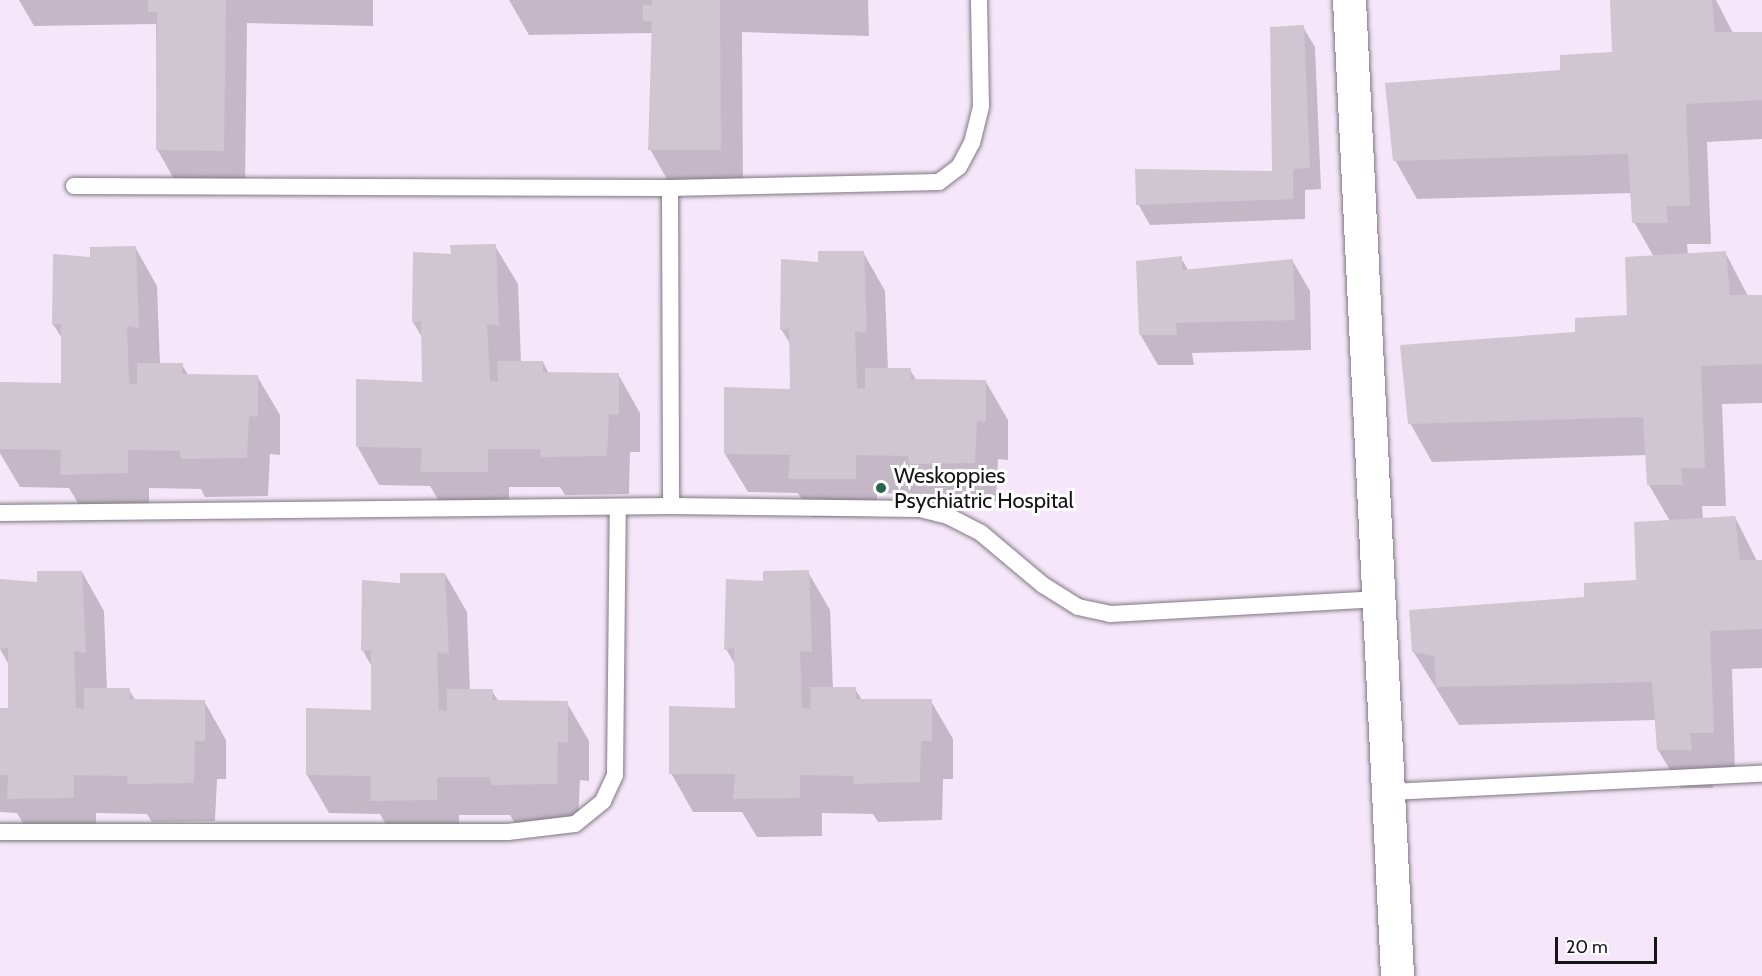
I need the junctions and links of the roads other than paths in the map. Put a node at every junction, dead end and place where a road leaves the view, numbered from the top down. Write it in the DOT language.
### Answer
graph roads {
  1 [pos="979,0"];
  2 [pos="1349,0"];
  3 [pos="74,186"];
  4 [pos="670,188"];
  5 [pos="671,506"];
  6 [pos="618,510"];
  7 [pos="0,513"];
  8 [pos="1381,599"];
  9 [pos="1762,774"];
  10 [pos="1388,792"];
  11 [pos="0,832"];
  12 [pos="1397,976"];
  1 -- 4 [label="lane"];
  2 -- 8 [label="street"];
  3 -- 4 [label="lane"];
  4 -- 5 [label="lane"];
  5 -- 6 [label="lane"];
  5 -- 8 [label="lane"];
  6 -- 7 [label="lane"];
  6 -- 11 [label="lane"];
  8 -- 10 [label="street"];
  9 -- 10 [label="lane"];
  10 -- 12 [label="street"];
}
